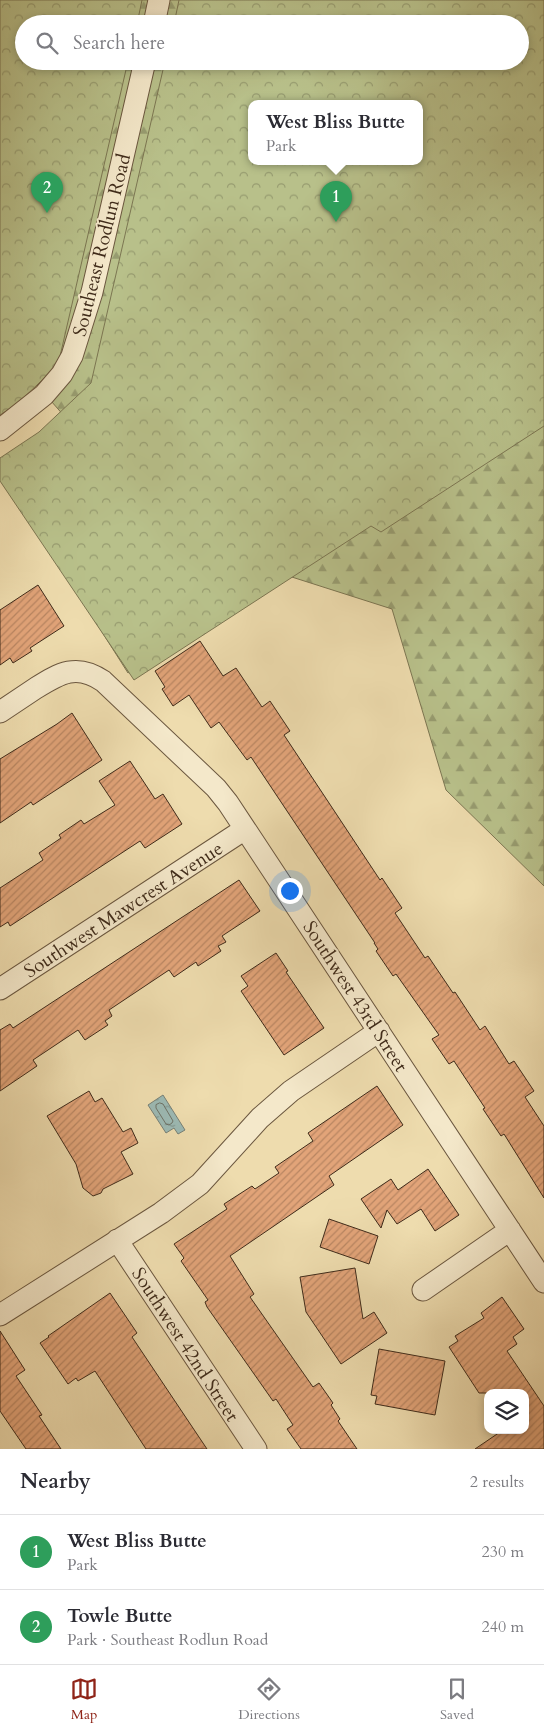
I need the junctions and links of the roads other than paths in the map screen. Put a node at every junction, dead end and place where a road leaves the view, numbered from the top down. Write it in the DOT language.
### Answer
graph roads {
  1 [pos="159,0"];
  2 [pos="156,15"];
  3 [pos="143,70"];
  4 [pos="0,430"];
  5 [pos="0,712"];
  6 [pos="245,829"];
  7 [pos="0,989"];
  8 [pos="379,1031"];
  9 [pos="510,1230"];
  10 [pos="117,1240"];
  11 [pos="544,1282"];
  12 [pos="423,1290"];
  13 [pos="0,1315"];
  14 [pos="256,1449"];
  1 -- 2 [label="street"];
  3 -- 4 [label="street, Southeast Rodlun Road"];
  5 -- 6 [label="street, Southwest 43rd Street"];
  6 -- 7 [label="street, Southwest Mawcrest Avenue"];
  6 -- 8 [label="street, Southwest 43rd Street"];
  8 -- 9 [label="street, Southwest 43rd Street"];
  8 -- 10 [label="street"];
  9 -- 11 [label="street, Southwest 43rd Street"];
  9 -- 12 [label="street"];
  10 -- 13 [label="street"];
  10 -- 14 [label="street, Southwest 42nd Street"];
}
